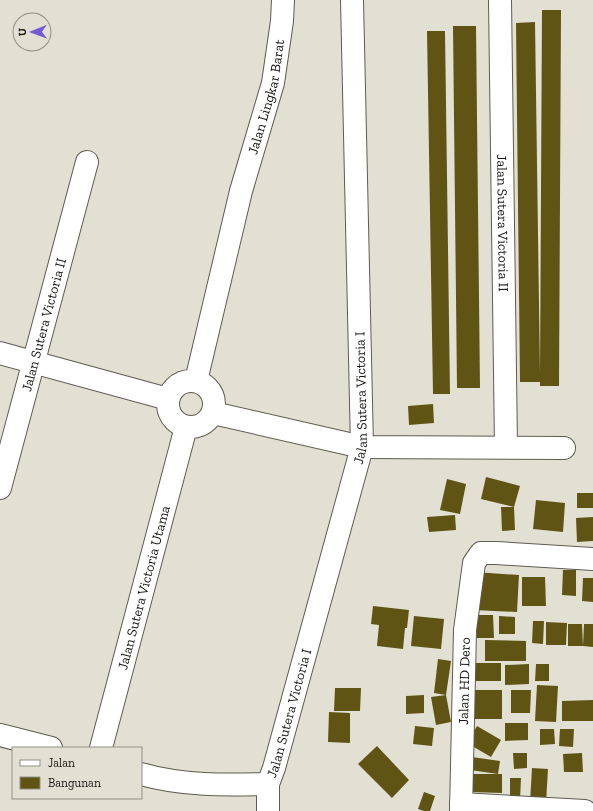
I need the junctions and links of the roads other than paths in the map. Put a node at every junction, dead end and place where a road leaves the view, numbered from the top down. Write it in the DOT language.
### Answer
graph roads {
  1 [pos="282,0"];
  2 [pos="352,0"];
  3 [pos="500,0"];
  4 [pos="87,162"];
  5 [pos="0,353"];
  6 [pos="33,362"];
  7 [pos="196,381"];
  8 [pos="168,398"];
  9 [pos="213,413"];
  10 [pos="186,427"];
  11 [pos="362,447"];
  12 [pos="506,447"];
  13 [pos="564,448"];
  14 [pos="0,488"];
  15 [pos="593,559"];
  16 [pos="0,735"];
  17 [pos="47,747"];
  18 [pos="101,747"];
  19 [pos="142,774"];
  20 [pos="268,784"];
  21 [pos="461,808"];
  22 [pos="268,811"];
  23 [pos="585,811"];
  1 -- 7 [label="street, Jalan Lingkar Barat"];
  2 -- 11 [label="street, Jalan Sutera Victoria I"];
  3 -- 12 [label="street, Jalan Sutera Victoria II"];
  4 -- 6 [label="street, Jalan Sutera Victoria II"];
  5 -- 6 [label="street"];
  6 -- 8 [label="street"];
  6 -- 14 [label="street, Jalan Sutera Victoria II"];
  7 -- 8 [label="street"];
  7 -- 9 [label="street"];
  8 -- 10 [label="street"];
  9 -- 10 [label="street"];
  9 -- 11 [label="street"];
  10 -- 18 [label="street, Jalan Sutera Victoria Utama"];
  11 -- 12 [label="street"];
  11 -- 20 [label="street, Jalan Sutera Victoria I"];
  12 -- 13 [label="street"];
  15 -- 21 [label="street, Jalan HD Dero"];
  16 -- 17 [label="street"];
  19 -- 20 [label="street"];
  20 -- 22 [label="street, Jalan Sutera Victoria I"];
  21 -- 23 [label="street"];
}
